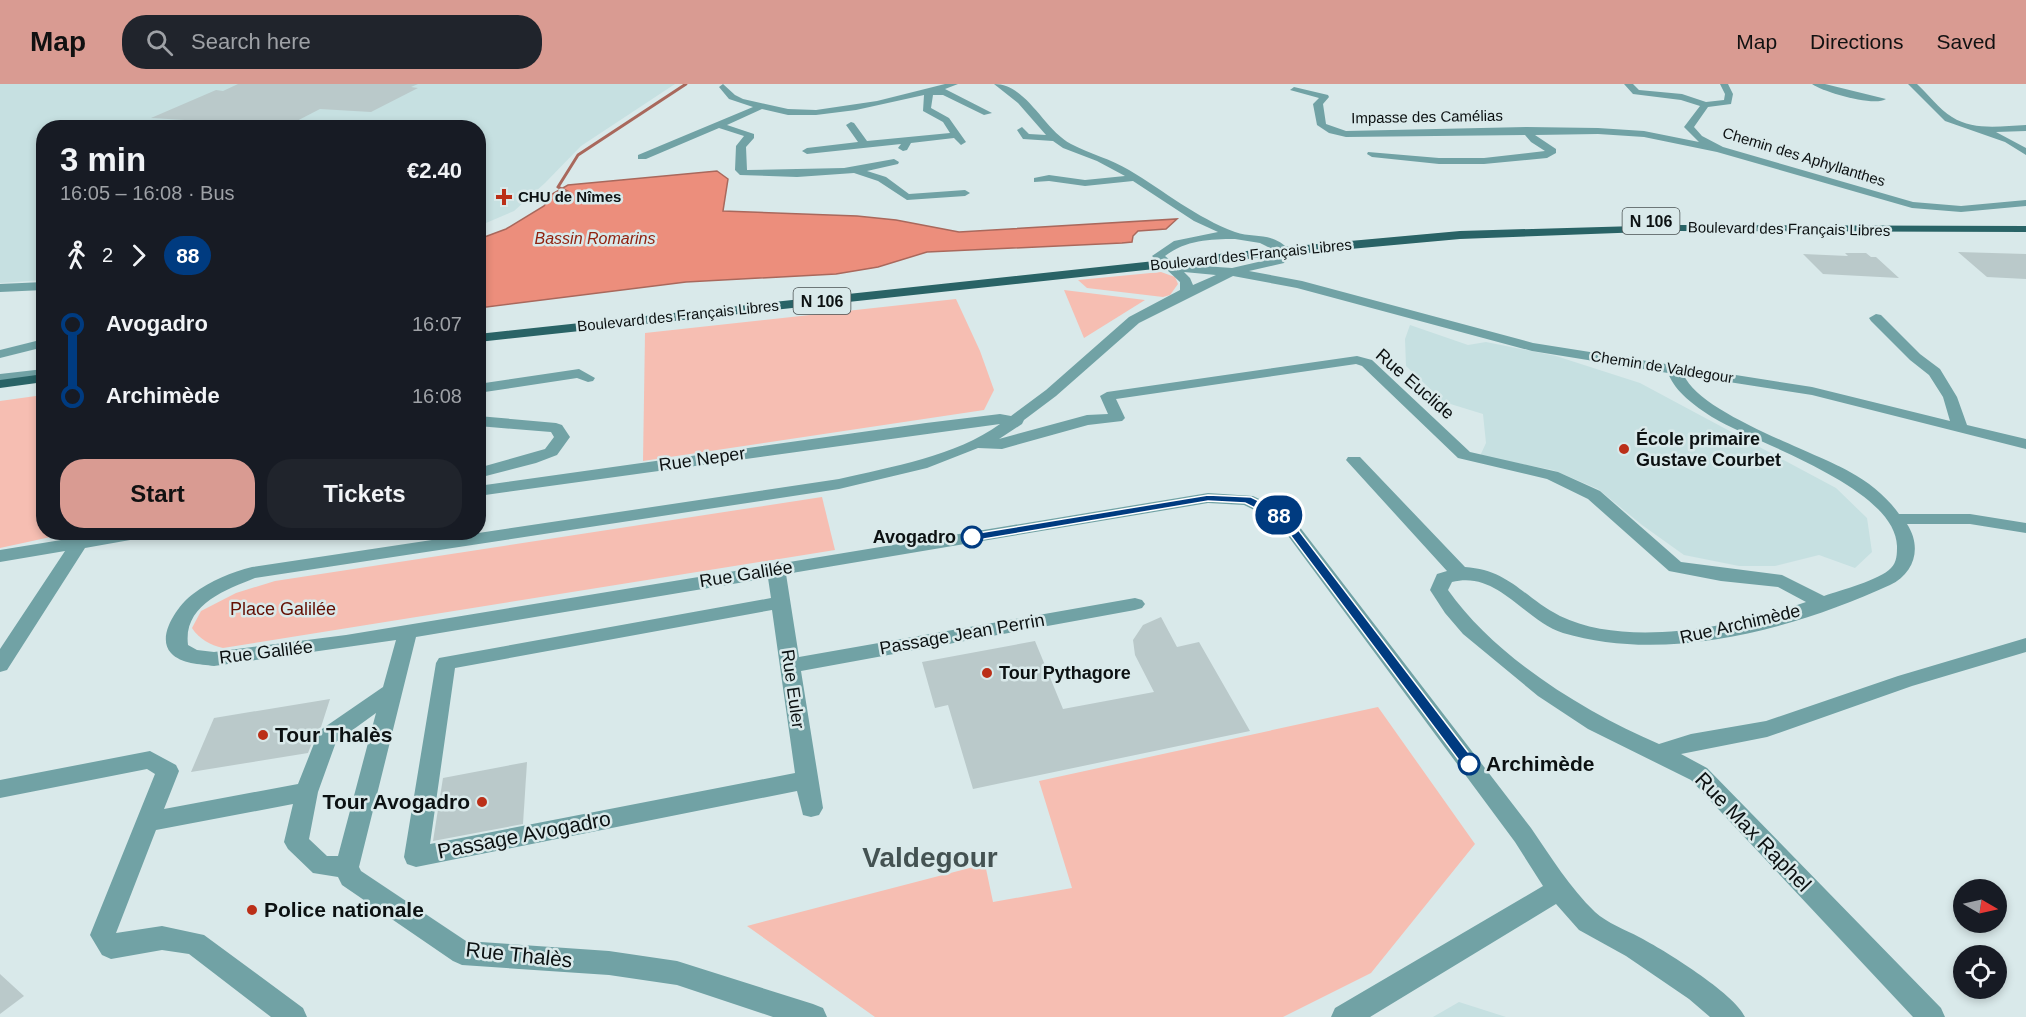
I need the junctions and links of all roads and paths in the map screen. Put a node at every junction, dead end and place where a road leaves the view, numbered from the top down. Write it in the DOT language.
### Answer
graph roads {
  1 [pos="954,84"];
  2 [pos="1000,84"];
  3 [pos="1628,84"];
  4 [pos="1724,84"];
  5 [pos="1816,84"];
  6 [pos="1912,84"];
  7 [pos="723,87"];
  8 [pos="885,89"];
  9 [pos="1294,90"];
  10 [pos="929,92"];
  11 [pos="891,99"];
  12 [pos="1881,99"];
  13 [pos="1705,105"];
  14 [pos="762,106"];
  15 [pos="987,112"];
  16 [pos="851,124"];
  17 [pos="718,125"];
  18 [pos="2026,128"];
  19 [pos="1022,130"];
  20 [pos="1527,130"];
  21 [pos="1983,130"];
  22 [pos="1054,138"];
  23 [pos="908,140"];
  24 [pos="864,144"];
  25 [pos="1719,149"];
  26 [pos="807,152"];
  27 [pos="2026,152"];
  28 [pos="1372,154"];
  29 [pos="642,157"];
  30 [pos="894,162"];
  31 [pos="850,170"];
  32 [pos="1134,178"];
  33 [pos="882,179"];
  34 [pos="1038,180"];
  35 [pos="965,193"];
  36 [pos="2026,203"];
  37 [pos="1200,220"];
  38 [pos="2026,221"];
  39 [pos="2026,229"];
  40 [pos="1246,237"];
  41 [pos="1183,241"];
  42 [pos="1280,251"];
  43 [pos="1165,263"];
  44 [pos="1232,272"];
  45 [pos="1298,284"];
  46 [pos="36,286"];
  47 [pos="0,288"];
  48 [pos="1187,292"];
  49 [pos="1876,318"];
  50 [pos="486,327"];
  51 [pos="486,337"];
  52 [pos="36,345"];
  53 [pos="0,354"];
  54 [pos="1674,369"];
  55 [pos="36,375"];
  56 [pos="0,378"];
  57 [pos="588,378"];
  58 [pos="36,379"];
  59 [pos="0,384"];
  60 [pos="486,388"];
  61 [pos="36,390"];
  62 [pos="0,395"];
  63 [pos="1017,421"];
  64 [pos="486,422"];
  65 [pos="1960,426"];
  66 [pos="926,428"];
  67 [pos="2026,444"];
  68 [pos="973,445"];
  69 [pos="945,456"];
  70 [pos="1354,460"];
  71 [pos="486,471"];
  72 [pos="486,490"];
  73 [pos="1895,519"];
  74 [pos="2026,528"];
  75 [pos="486,538"];
  76 [pos="93,540"];
  77 [pos="470,540"];
  78 [pos="80,542"];
  79 [pos="0,556"];
  80 [pos="776,569"];
  81 [pos="1459,572"];
  82 [pos="781,602"];
  83 [pos="1822,603"];
  84 [pos="1135,604"];
  85 [pos="408,631"];
  86 [pos="2026,645"];
  87 [pos="0,665"];
  88 [pos="790,666"];
  89 [pos="392,691"];
  90 [pos="1659,752"];
  91 [pos="806,780"];
  92 [pos="0,789"];
  93 [pos="307,792"];
  94 [pos="811,808"];
  95 [pos="148,822"];
  96 [pos="347,867"];
  97 [pos="1559,890"];
  98 [pos="293,1017"];
  99 [pos="813,1017"];
  100 [pos="1345,1017"];
  101 [pos="1731,1017"];
  102 [pos="1931,1017"];
  1 -- 10 [label="street"];
  2 -- 22 [label="street"];
  3 -- 13 [label="street"];
  4 -- 13 [label="street"];
  5 -- 12 [label="street"];
  6 -- 21 [label="street"];
  7 -- 14 [label="street"];
  8 -- 11 [label="street"];
  9 -- 20 [label="street, Impasse des Camélias"];
  10 -- 11 [label="street"];
  10 -- 15 [label="street"];
  10 -- 23 [label="street"];
  11 -- 14 [label="street"];
  13 -- 25 [label="street, Chemin des Aphyllanthes"];
  14 -- 17 [label="street"];
  16 -- 24 [label="street"];
  17 -- 29 [label="street"];
  17 -- 31 [label="street"];
  18 -- 21 [label="street"];
  19 -- 22 [label="street"];
  20 -- 25 [label="street, Impasse des Camélias"];
  20 -- 28 [label="street, Impasse des Camélias"];
  21 -- 27 [label="street"];
  22 -- 32 [label="street"];
  23 -- 24 [label="street"];
  23 -- 30 [label="street"];
  24 -- 26 [label="street"];
  25 -- 36 [label="street, Chemin des Aphyllanthes"];
  30 -- 31 [label="street"];
  30 -- 33 [label="street"];
  31 -- 33 [label="street"];
  32 -- 34 [label="street"];
  32 -- 37 [label="street"];
  33 -- 35 [label="street"];
  37 -- 40 [label="street"];
  37 -- 41 [label="street"];
  38 -- 42 [label="main road, Boulevard des Français Libres / N 106"];
  39 -- 42 [label="main road, Boulevard des Français Libres / N 106"];
  40 -- 41 [label="street"];
  40 -- 42 [label="street"];
  41 -- 43 [label="street"];
  42 -- 43 [label="main road, Boulevard des Français Libres / N 106"];
  42 -- 44 [label="street"];
  42 -- 45 [label="street"];
  43 -- 44 [label="street"];
  43 -- 48 [label="street"];
  43 -- 50 [label="main road, Boulevard des Français Libres / N 106"];
  43 -- 51 [label="main road, Boulevard des Français Libres / N 106"];
  44 -- 45 [label="street, Chemin de Valdegour"];
  44 -- 48 [label="street"];
  45 -- 54 [label="street, Chemin de Valdegour"];
  46 -- 47 [label="street"];
  48 -- 63 [label="street"];
  49 -- 65 [label="street"];
  52 -- 53 [label="street"];
  54 -- 65 [label="street, Chemin de Valdegour"];
  54 -- 73 [label="street, Rue Archimède"];
  55 -- 56 [label="street"];
  57 -- 60 [label="street"];
  58 -- 59 [label="main road"];
  61 -- 62 [label="main road"];
  63 -- 66 [label="street, Rue Neper"];
  63 -- 68 [label="street, Rue Galilée"];
  64 -- 71 [label="street"];
  65 -- 67 [label="street, Chemin de Valdegour"];
  66 -- 69 [label="street"];
  66 -- 72 [label="street, Rue Neper"];
  68 -- 69 [label="street, Rue Galilée"];
  68 -- 83 [label="street, Rue Euclide"];
  69 -- 75 [label="street, Rue Galilée"];
  70 -- 81 [label="street"];
  73 -- 74 [label="street"];
  73 -- 83 [label="street, Rue Archimède"];
  76 -- 78 [label="street"];
  77 -- 85 [label="street, Rue Galilée"];
  78 -- 79 [label="street"];
  78 -- 87 [label="street"];
  80 -- 82 [label="street, Rue Euler"];
  80 -- 85 [label="street, Rue Galilée"];
  80 -- 97 [label="street, Rue Galilée"];
  81 -- 83 [label="street, Rue Archimède"];
  81 -- 90 [label="street"];
  82 -- 88 [label="street, Rue Euler"];
  82 -- 91 [label="street, Passage Avogadro"];
  84 -- 88 [label="street, Passage Jean Perrin"];
  85 -- 89 [label="street"];
  86 -- 90 [label="street"];
  88 -- 91 [label="street, Rue Euler"];
  89 -- 93 [label="street"];
  89 -- 96 [label="street"];
  90 -- 102 [label="street, Rue Max Raphel"];
  91 -- 94 [label="street, Rue Euler"];
  92 -- 95 [label="street"];
  93 -- 95 [label="street"];
  93 -- 96 [label="street"];
  95 -- 98 [label="street"];
  96 -- 99 [label="street, Rue Thalès"];
  97 -- 100 [label="street"];
  97 -- 101 [label="street"];
}
